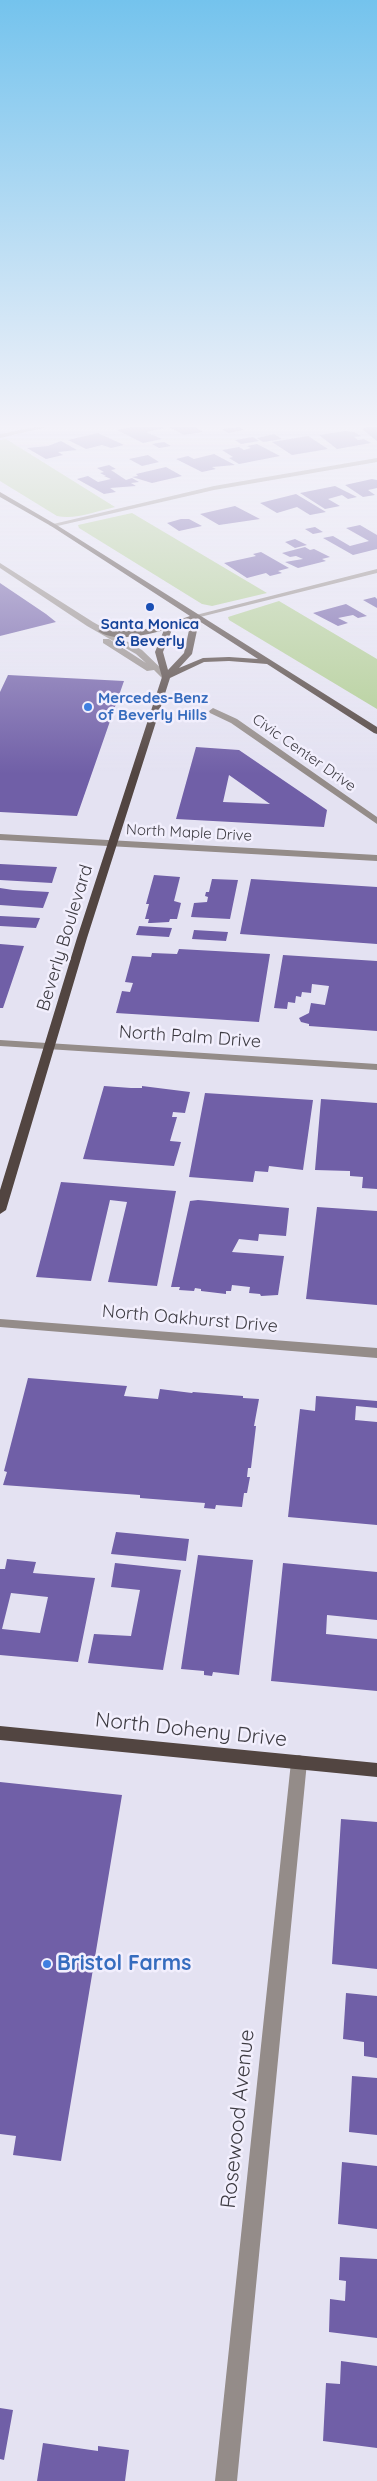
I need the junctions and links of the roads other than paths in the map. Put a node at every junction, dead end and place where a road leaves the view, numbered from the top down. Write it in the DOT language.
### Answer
graph roads {
  1 [pos="81,543"];
  2 [pos="0,565"];
  3 [pos="377,571"];
  4 [pos="196,616"];
  5 [pos="170,626"];
  6 [pos="102,630"];
  7 [pos="270,663"];
  8 [pos="166,677"];
  9 [pos="213,711"];
  10 [pos="377,731"];
  11 [pos="377,821"];
  12 [pos="0,837"];
  13 [pos="112,844"];
  14 [pos="377,858"];
  15 [pos="0,1043"];
  16 [pos="51,1046"];
  17 [pos="377,1067"];
  18 [pos="0,1210"];
  19 [pos="0,1323"];
  20 [pos="377,1353"];
  21 [pos="0,1733"];
  22 [pos="299,1762"];
  23 [pos="377,1770"];
  24 [pos="226,2481"];
  1 -- 4 [label="main road"];
  2 -- 6 [label="street"];
  3 -- 4 [label="street"];
  4 -- 5 [label="main road"];
  4 -- 7 [label="main road"];
  4 -- 8 [label="main road, Beverly Boulevard"];
  5 -- 6 [label="main road"];
  5 -- 8 [label="main road"];
  6 -- 8 [label="street"];
  7 -- 8 [label="main road"];
  7 -- 10 [label="main road"];
  8 -- 13 [label="main road, Beverly Boulevard"];
  9 -- 11 [label="street, Civic Center Drive"];
  12 -- 13 [label="street, North Maple Drive"];
  13 -- 14 [label="street, North Maple Drive"];
  13 -- 16 [label="main road, Beverly Boulevard"];
  15 -- 16 [label="street, North Palm Drive"];
  16 -- 17 [label="street, North Palm Drive"];
  16 -- 18 [label="main road, Beverly Boulevard"];
  19 -- 20 [label="street, North Oakhurst Drive"];
  21 -- 22 [label="main road, North Doheny Drive"];
  22 -- 23 [label="main road, North Doheny Drive"];
  22 -- 24 [label="street, Rosewood Avenue"];
}
